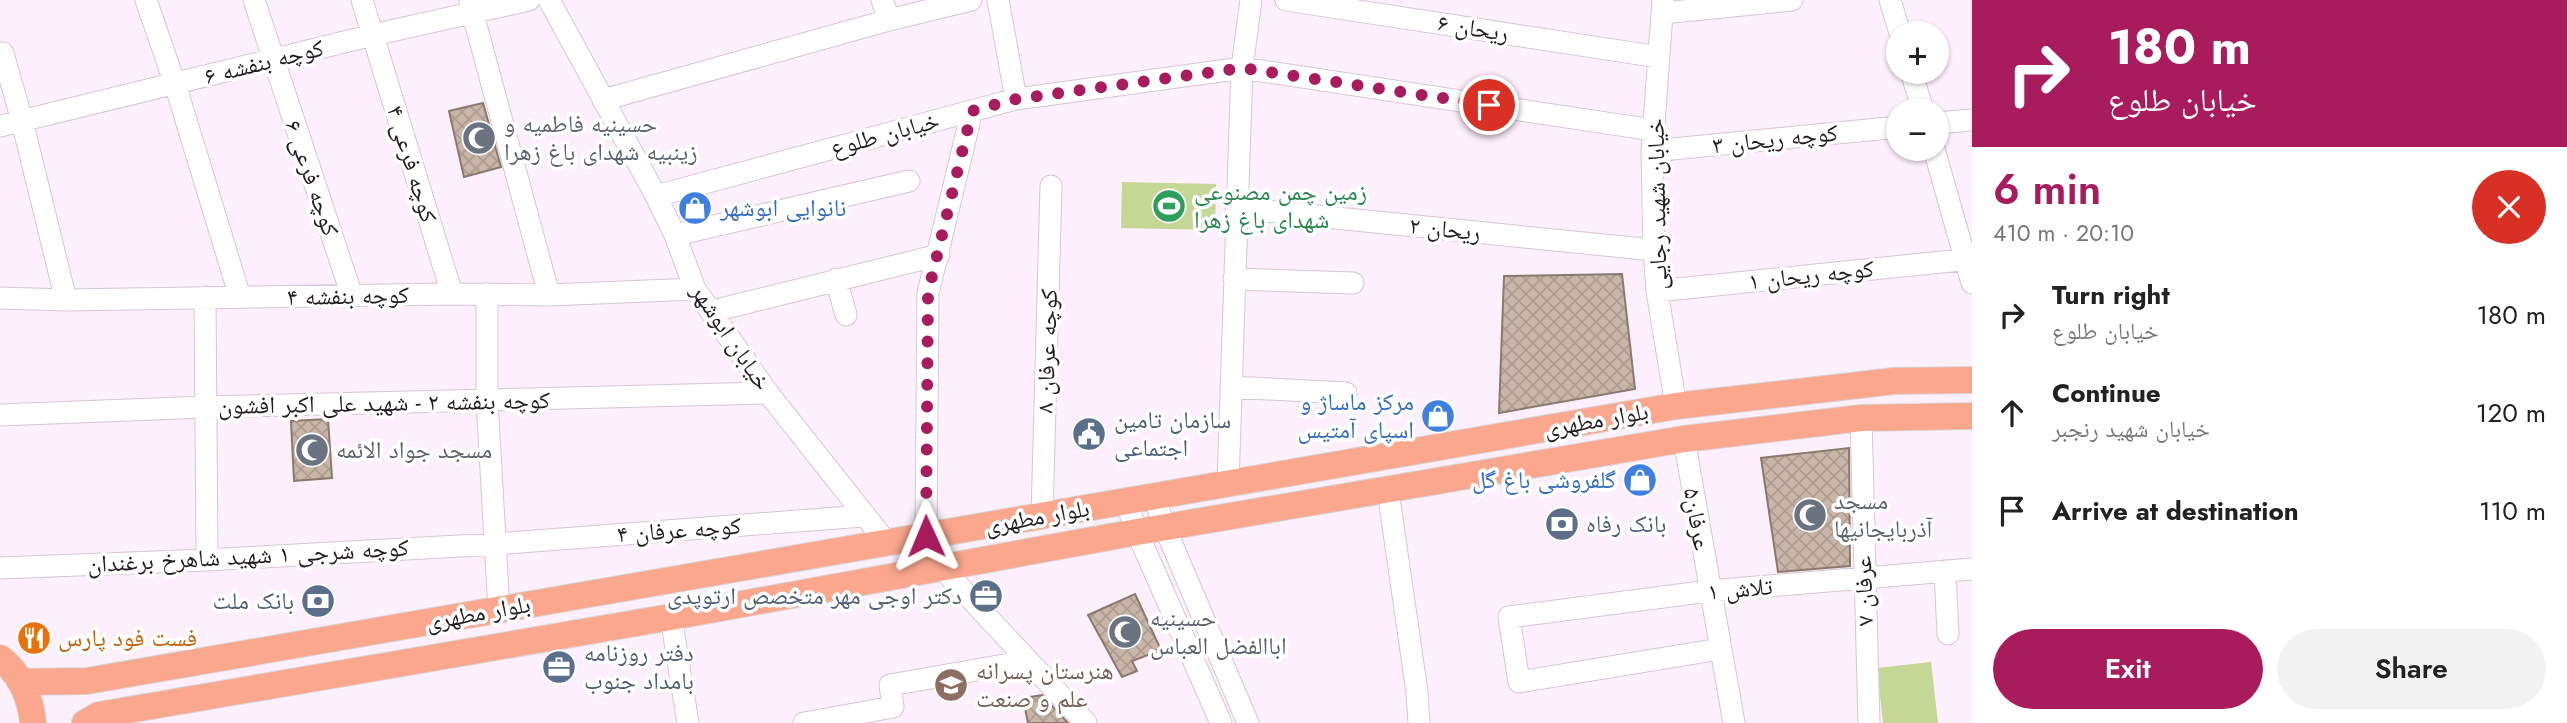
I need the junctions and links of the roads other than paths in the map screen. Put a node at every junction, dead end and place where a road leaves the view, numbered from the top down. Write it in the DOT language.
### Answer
graph roads {
  1 [pos="146,0"];
  2 [pos="254,0"];
  3 [pos="362,0"];
  4 [pos="529,0"];
  5 [pos="549,0"];
  6 [pos="971,0"];
  7 [pos="998,0"];
  8 [pos="1251,0"];
  9 [pos="1286,0"];
  10 [pos="1793,0"];
  11 [pos="1890,0"];
  12 [pos="1663,6"];
  13 [pos="472,7"];
  14 [pos="886,10"];
  15 [pos="1896,21"];
  16 [pos="373,35"];
  17 [pos="3,54"];
  18 [pos="1659,57"];
  19 [pos="273,60"];
  20 [pos="1242,68"];
  21 [pos="175,84"];
  22 [pos="1016,99"];
  23 [pos="603,100"];
  24 [pos="972,111"];
  25 [pos="1972,120"];
  26 [pos="22,121"];
  27 [pos="1949,122"];
  28 [pos="0,126"];
  29 [pos="1886,128"];
  30 [pos="1652,141"];
  31 [pos="1938,161"];
  32 [pos="909,181"];
  33 [pos="1051,186"];
  34 [pos="656,196"];
  35 [pos="1236,208"];
  36 [pos="675,234"];
  37 [pos="1654,250"];
  38 [pos="939,255"];
  39 [pos="1969,260"];
  40 [pos="836,279"];
  41 [pos="1234,279"];
  42 [pos="1353,283"];
  43 [pos="1972,283"];
  44 [pos="695,289"];
  45 [pos="1657,291"];
  46 [pos="452,294"];
  47 [pos="487,294"];
  48 [pos="549,295"];
  49 [pos="352,296"];
  50 [pos="240,297"];
  51 [pos="0,298"];
  52 [pos="205,298"];
  53 [pos="66,299"];
  54 [pos="713,311"];
  55 [pos="846,316"];
  56 [pos="1972,380"];
  57 [pos="1231,387"];
  58 [pos="768,393"];
  59 [pos="1346,393"];
  60 [pos="487,400"];
  61 [pos="1676,406"];
  62 [pos="205,407"];
  63 [pos="0,415"];
  64 [pos="1972,416"];
  65 [pos="1861,418"];
  66 [pos="1684,439"];
  67 [pos="1228,483"];
  68 [pos="1388,491"];
  69 [pos="1154,497"];
  70 [pos="1126,502"];
  71 [pos="863,516"];
  72 [pos="1042,516"];
  73 [pos="1165,528"];
  74 [pos="1137,532"];
  75 [pos="926,536"];
  76 [pos="886,542"];
  77 [pos="495,544"];
  78 [pos="207,560"];
  79 [pos="0,568"];
  80 [pos="942,568"];
  81 [pos="1972,569"];
  82 [pos="1945,572"];
  83 [pos="1863,578"];
  84 [pos="1709,591"];
  85 [pos="499,610"];
  86 [pos="671,617"];
  87 [pos="1948,634"];
  88 [pos="1720,649"];
  89 [pos="0,658"];
  90 [pos="1028,661"];
  91 [pos="87,681"];
  92 [pos="22,682"];
  93 [pos="92,719"];
  94 [pos="33,723"];
  95 [pos="688,723"];
  96 [pos="804,723"];
  97 [pos="1086,723"];
  98 [pos="1221,723"];
  99 [pos="1248,723"];
  100 [pos="1419,723"];
  101 [pos="1734,723"];
  102 [pos="1869,723"];
  1 -- 21 [label="street"];
  2 -- 19 [label="street, کوچه فرعی ۶"];
  3 -- 16 [label="street, کوچه فرعی ۴"];
  4 -- 13 [label="street, کوچه بنفشه ۶"];
  5 -- 23 [label="street, خیابان ابوشهر"];
  6 -- 14 [label="street"];
  7 -- 22 [label="street"];
  8 -- 20 [label="street"];
  9 -- 18 [label="street, ریحان ۶"];
  10 -- 12 [label="street"];
  11 -- 15 [label="street"];
  12 -- 18 [label="street, خیابان شهید رجایی"];
  13 -- 16 [label="street, کوچه بنفشه ۶"];
  13 -- 48 [label="street"];
  14 -- 23 [label="street"];
  16 -- 19 [label="street, کوچه بنفشه ۶"];
  16 -- 46 [label="street, کوچه فرعی ۴"];
  17 -- 26 [label="street"];
  18 -- 30 [label="street, خیابان شهید رجایی"];
  19 -- 21 [label="street, کوچه بنفشه ۶"];
  19 -- 49 [label="street, کوچه فرعی ۶"];
  20 -- 22 [label="street, خیابان طلوع"];
  20 -- 30 [label="street, کوچه ریحان ۳"];
  20 -- 35 [label="street"];
  21 -- 26 [label="street, کوچه بنفشه ۶"];
  21 -- 50 [label="street"];
  22 -- 24 [label="street, خیابان طلوع"];
  23 -- 34 [label="street, خیابان ابوشهر"];
  24 -- 34 [label="street, خیابان طلوع"];
  24 -- 38 [label="street"];
  25 -- 27 [label="street"];
  26 -- 28 [label="street, کوچه بنفشه ۶"];
  26 -- 53 [label="street"];
  29 -- 30 [label="street, کوچه ریحان ۳"];
  30 -- 37 [label="street, خیابان شهید رجایی"];
  31 -- 39 [label="street"];
  32 -- 36 [label="street"];
  33 -- 72 [label="street, کوچه عرفان ۸"];
  34 -- 36 [label="street, خیابان ابوشهر"];
  35 -- 37 [label="street, ریحان ۲"];
  35 -- 41 [label="street"];
  36 -- 44 [label="street, خیابان ابوشهر"];
  37 -- 45 [label="street, خیابان شهید رجایی"];
  38 -- 40 [label="street"];
  38 -- 75 [label="street"];
  39 -- 43 [label="street"];
  39 -- 45 [label="street, کوچه ریحان ۱"];
  40 -- 54 [label="street"];
  40 -- 55 [label="street"];
  41 -- 42 [label="street"];
  41 -- 57 [label="street"];
  44 -- 48 [label="street, کوچه بنفشه ۴"];
  44 -- 54 [label="street, خیابان ابوشهر"];
  45 -- 61 [label="street, خیابان شهید رجایی"];
  46 -- 47 [label="street, کوچه بنفشه ۴"];
  46 -- 49 [label="street, کوچه بنفشه ۴"];
  47 -- 48 [label="street, کوچه بنفشه ۴"];
  47 -- 60 [label="street"];
  49 -- 50 [label="street, کوچه بنفشه ۴"];
  50 -- 52 [label="street, کوچه بنفشه ۴"];
  51 -- 53 [label="street, کوچه بنفشه ۴"];
  52 -- 53 [label="street, کوچه بنفشه ۴"];
  52 -- 62 [label="street"];
  54 -- 58 [label="street, خیابان ابوشهر"];
  56 -- 61 [label="main road, بلوار مطهری"];
  57 -- 59 [label="street"];
  57 -- 67 [label="street"];
  58 -- 60 [label="street, کوچه بنفشه ۲ - شهید علی اکبر افشون"];
  58 -- 71 [label="street, خیابان ابوشهر"];
  60 -- 62 [label="street, کوچه بنفشه ۲ - شهید علی اکبر افشون"];
  60 -- 77 [label="street"];
  61 -- 66 [label="main road"];
  61 -- 67 [label="main road, بلوار مطهری"];
  62 -- 63 [label="street, کوچه بنفشه ۲ - شهید علی اکبر افشون"];
  62 -- 78 [label="street"];
  64 -- 65 [label="main road, بلوار مطهری"];
  65 -- 66 [label="main road, بلوار مطهری"];
  65 -- 83 [label="street, عرفان ۷"];
  66 -- 68 [label="main road, بلوار مطهری"];
  66 -- 84 [label="street, عرفان۵"];
  67 -- 69 [label="main road, بلوار مطهری"];
  68 -- 73 [label="main road, بلوار مطهری"];
  68 -- 100 [label="street"];
  69 -- 70 [label="main road, بلوار مطهری"];
  69 -- 73 [label="street"];
  70 -- 72 [label="main road, بلوار مطهری"];
  70 -- 74 [label="street"];
  71 -- 76 [label="street, خیابان ابوشهر"];
  71 -- 77 [label="street, کوچه عرفان ۴"];
  72 -- 75 [label="main road, بلوار مطهری"];
  73 -- 74 [label="main road, بلوار مطهری"];
  73 -- 99 [label="street"];
  74 -- 80 [label="main road, بلوار مطهری"];
  74 -- 98 [label="street"];
  75 -- 76 [label="main road, بلوار مطهری"];
  76 -- 85 [label="main road, بلوار مطهری"];
  77 -- 78 [label="street, کوچه شرجی ۱ شهید شاهرخ برغندان"];
  77 -- 85 [label="street"];
  78 -- 79 [label="street, کوچه شرجی ۱ شهید شاهرخ برغندان"];
  80 -- 86 [label="main road, بلوار مطهری"];
  80 -- 90 [label="street"];
  81 -- 82 [label="street, تلاش ۱"];
  82 -- 83 [label="street, تلاش ۱"];
  82 -- 87 [label="street"];
  83 -- 84 [label="street, تلاش ۱"];
  83 -- 102 [label="street, عرفان ۷"];
  84 -- 88 [label="street, عرفان۵"];
  84 -- 88 [label="street, تلاش ۱"];
  85 -- 91 [label="main road, بلوار مطهری"];
  86 -- 93 [label="main road, بلوار مطهری"];
  86 -- 95 [label="street"];
  88 -- 101 [label="street, عرفان۵"];
  89 -- 92 [label="main road"];
  90 -- 96 [label="street"];
  90 -- 97 [label="street"];
  91 -- 92 [label="main road, بلوار مطهری"];
  91 -- 93 [label="main road"];
  92 -- 94 [label="main road"];
}
